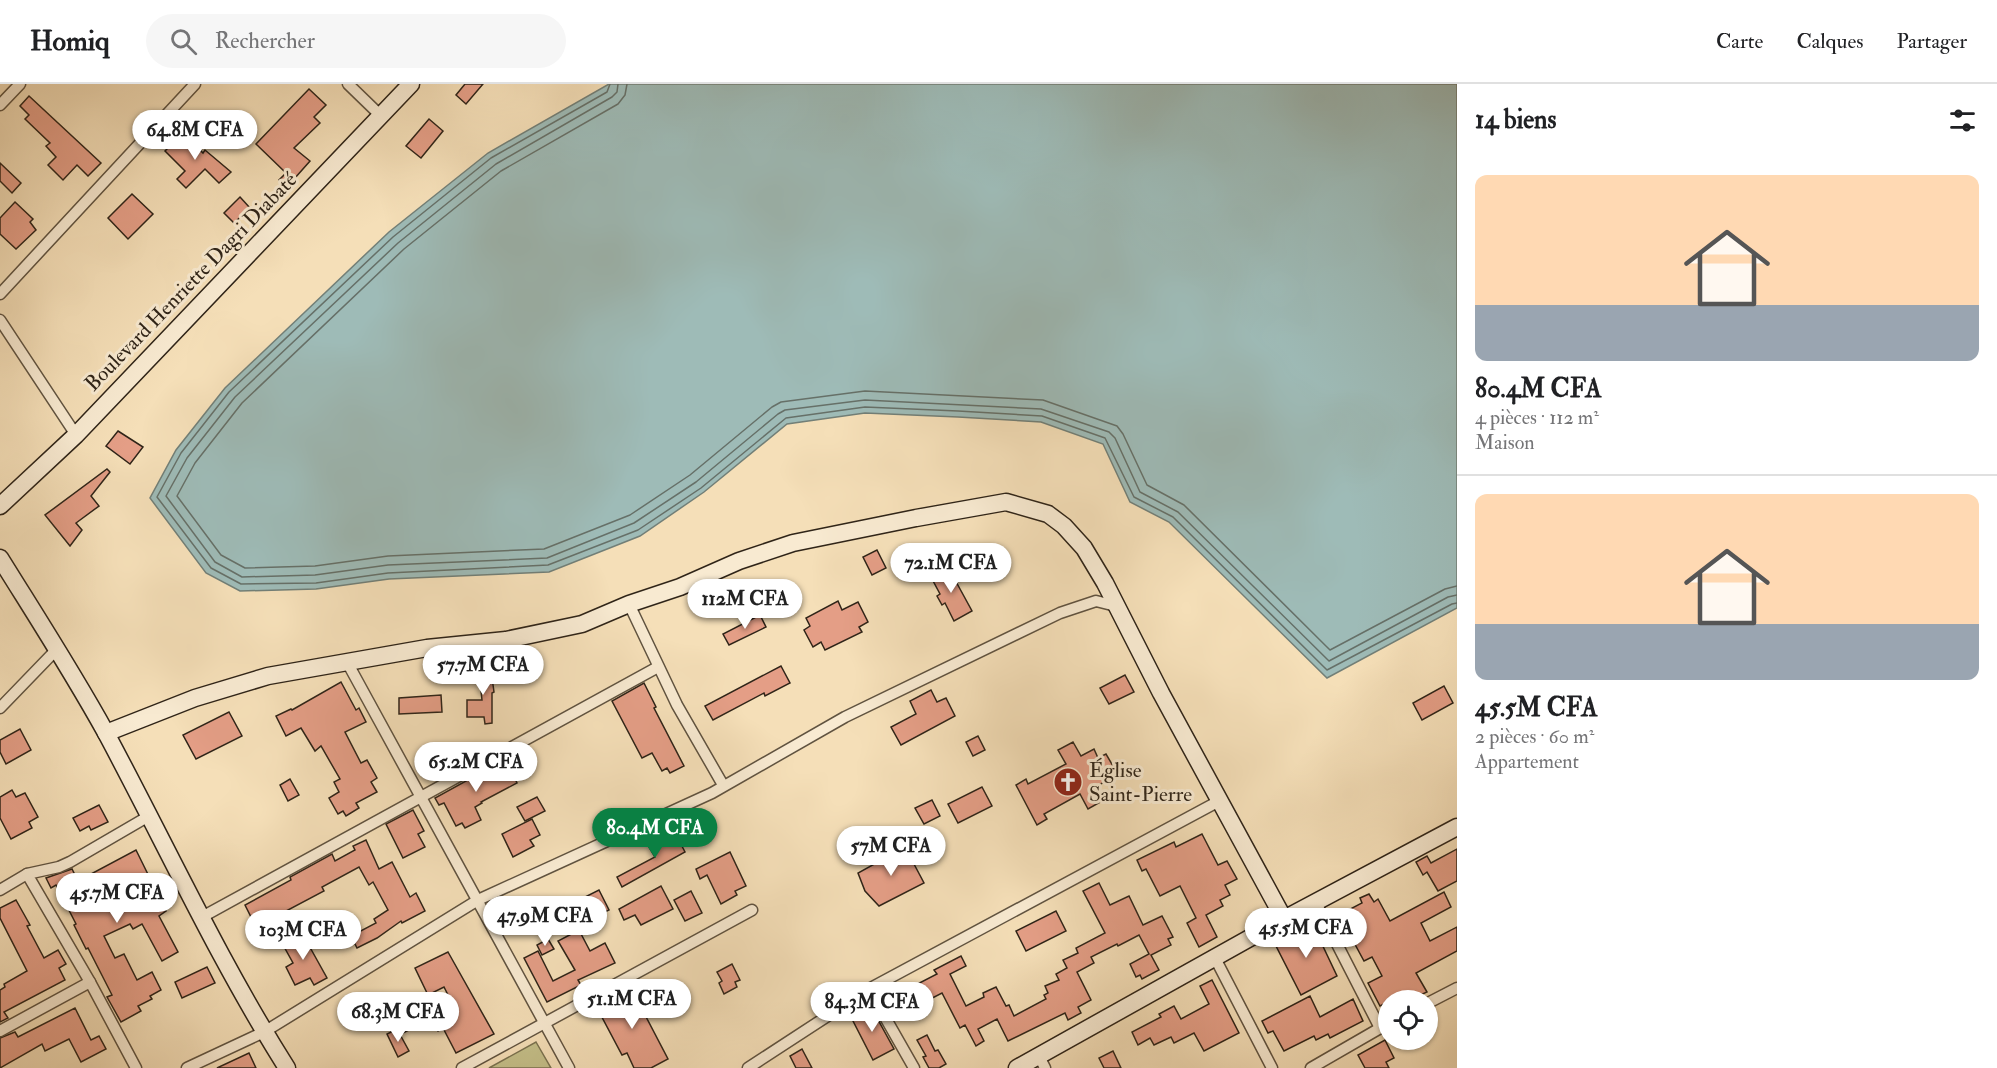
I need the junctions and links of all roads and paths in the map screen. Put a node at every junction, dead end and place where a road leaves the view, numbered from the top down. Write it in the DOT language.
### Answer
graph roads {
  1 [pos="20,84"];
  2 [pos="195,84"];
  3 [pos="348,84"];
  4 [pos="411,84"];
  5 [pos="0,105"];
  6 [pos="381,116"];
  7 [pos="0,294"];
  8 [pos="0,320"];
  9 [pos="76,435"];
  10 [pos="0,507"];
  11 [pos="0,558"];
  12 [pos="629,604"];
  13 [pos="1116,606"];
  14 [pos="57,649"];
  15 [pos="347,662"];
  16 [pos="658,667"];
  17 [pos="0,708"];
  18 [pos="106,733"];
  19 [pos="723,785"];
  20 [pos="420,797"];
  21 [pos="1221,800"];
  22 [pos="149,816"];
  23 [pos="1457,827"];
  24 [pos="27,874"];
  25 [pos="0,890"];
  26 [pos="478,900"];
  27 [pos="1316,903"];
  28 [pos="752,910"];
  29 [pos="202,917"];
  30 [pos="1284,919"];
  31 [pos="1215,958"];
  32 [pos="90,982"];
  33 [pos="1457,988"];
  34 [pos="869,990"];
  35 [pos="1438,998"];
  36 [pos="1378,1014"];
  37 [pos="544,1023"];
  38 [pos="1378,1030"];
  39 [pos="0,1031"];
  40 [pos="264,1032"];
  41 [pos="1042,1062"];
  42 [pos="136,1068"];
  43 [pos="187,1068"];
  44 [pos="287,1068"];
  45 [pos="462,1068"];
  46 [pos="569,1068"];
  47 [pos="748,1068"];
  48 [pos="914,1068"];
  49 [pos="1017,1068"];
  50 [pos="1272,1068"];
  51 [pos="1311,1068"];
  1 -- 5 [label="street"];
  2 -- 7 [label="street"];
  3 -- 6 [label="street"];
  4 -- 6 [label="street, Boulevard Henriette Dagri Diabaté"];
  6 -- 9 [label="street, Boulevard Henriette Dagri Diabaté"];
  8 -- 9 [label="street"];
  9 -- 10 [label="street, Boulevard Henriette Dagri Diabaté"];
  11 -- 14 [label="street"];
  12 -- 13 [label="street"];
  12 -- 15 [label="street"];
  12 -- 16 [label="street"];
  13 -- 19 [label="street"];
  13 -- 21 [label="street"];
  14 -- 17 [label="street"];
  14 -- 18 [label="street"];
  15 -- 18 [label="street"];
  15 -- 20 [label="street"];
  16 -- 19 [label="street"];
  16 -- 20 [label="street"];
  18 -- 22 [label="street"];
  19 -- 26 [label="street"];
  20 -- 26 [label="street"];
  20 -- 29 [label="street"];
  21 -- 30 [label="street"];
  21 -- 34 [label="street"];
  22 -- 24 [label="street"];
  22 -- 29 [label="street"];
  23 -- 27 [label="street"];
  24 -- 25 [label="street"];
  24 -- 32 [label="street"];
  26 -- 37 [label="street"];
  26 -- 40 [label="street"];
  27 -- 30 [label="street"];
  27 -- 36 [label="street"];
  28 -- 37 [label="street"];
  29 -- 40 [label="street"];
  30 -- 31 [label="street"];
  31 -- 41 [label="street"];
  31 -- 50 [label="street"];
  32 -- 39 [label="street"];
  32 -- 42 [label="street"];
  33 -- 35 [label="street"];
  34 -- 47 [label="street"];
  34 -- 48 [label="street"];
  37 -- 45 [label="street"];
  37 -- 46 [label="street"];
  38 -- 51 [label="street"];
  40 -- 43 [label="street"];
  40 -- 44 [label="street"];
  41 -- 49 [label="street"];
}
